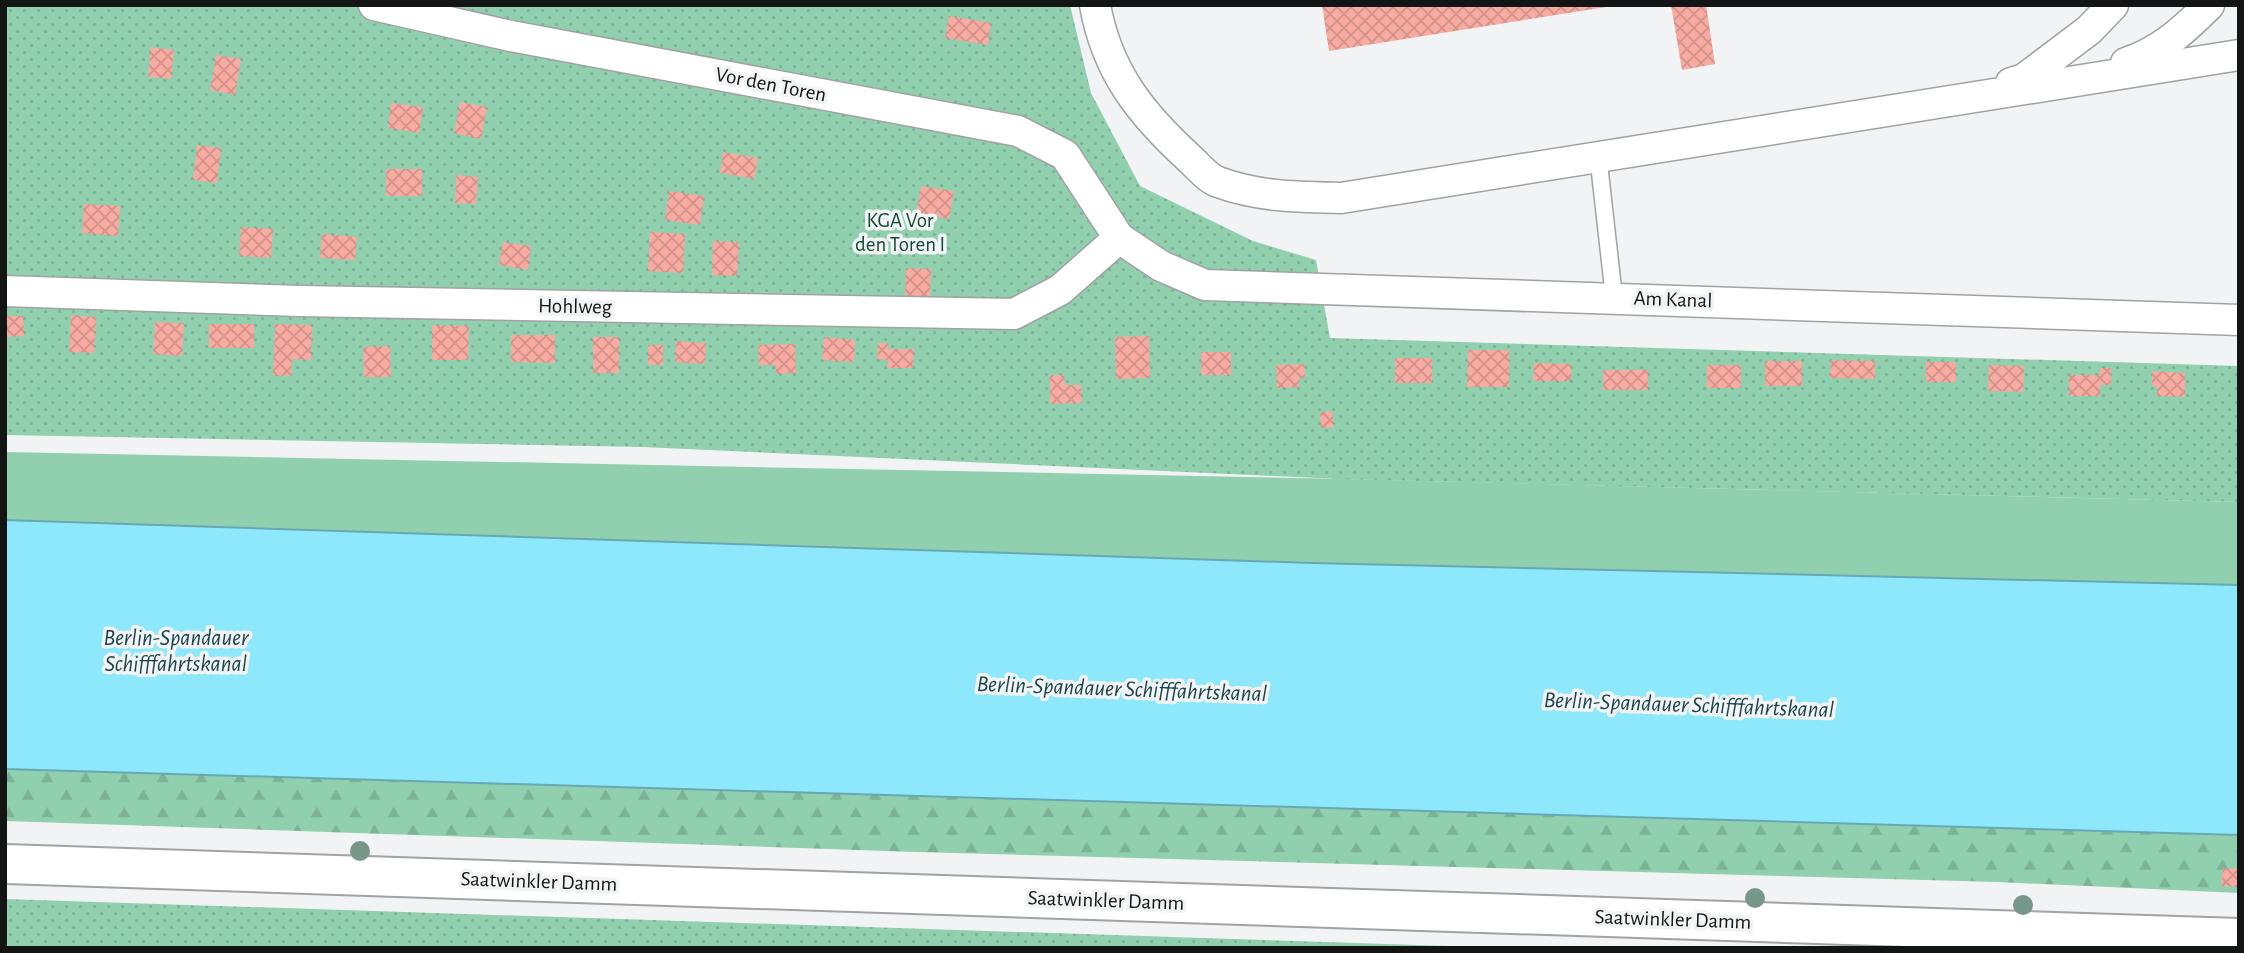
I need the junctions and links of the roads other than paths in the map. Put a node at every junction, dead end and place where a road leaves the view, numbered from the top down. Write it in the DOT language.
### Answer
graph roads {
  1 [pos="374,5"];
  2 [pos="1095,5"];
  3 [pos="2113,5"];
  4 [pos="2209,5"];
  5 [pos="2239,55"];
  6 [pos="2082,78"];
  7 [pos="1956,100"];
  8 [pos="1598,155"];
  9 [pos="1119,238"];
  10 [pos="5,291"];
  11 [pos="1614,297"];
  12 [pos="2239,320"];
  13 [pos="5,864"];
  14 [pos="2228,938"];
  1 -- 9 [label="street, Vor den Toren"];
  2 -- 8 [label="street"];
  3 -- 7 [label="street"];
  4 -- 6 [label="street"];
  5 -- 6 [label="street"];
  6 -- 7 [label="street"];
  7 -- 8 [label="street"];
  8 -- 11 [label="lane"];
  9 -- 10 [label="street, Hohlweg"];
  9 -- 11 [label="street, Am Kanal"];
  11 -- 12 [label="street, Am Kanal"];
  13 -- 14 [label="main road, Saatwinkler Damm"];
}
